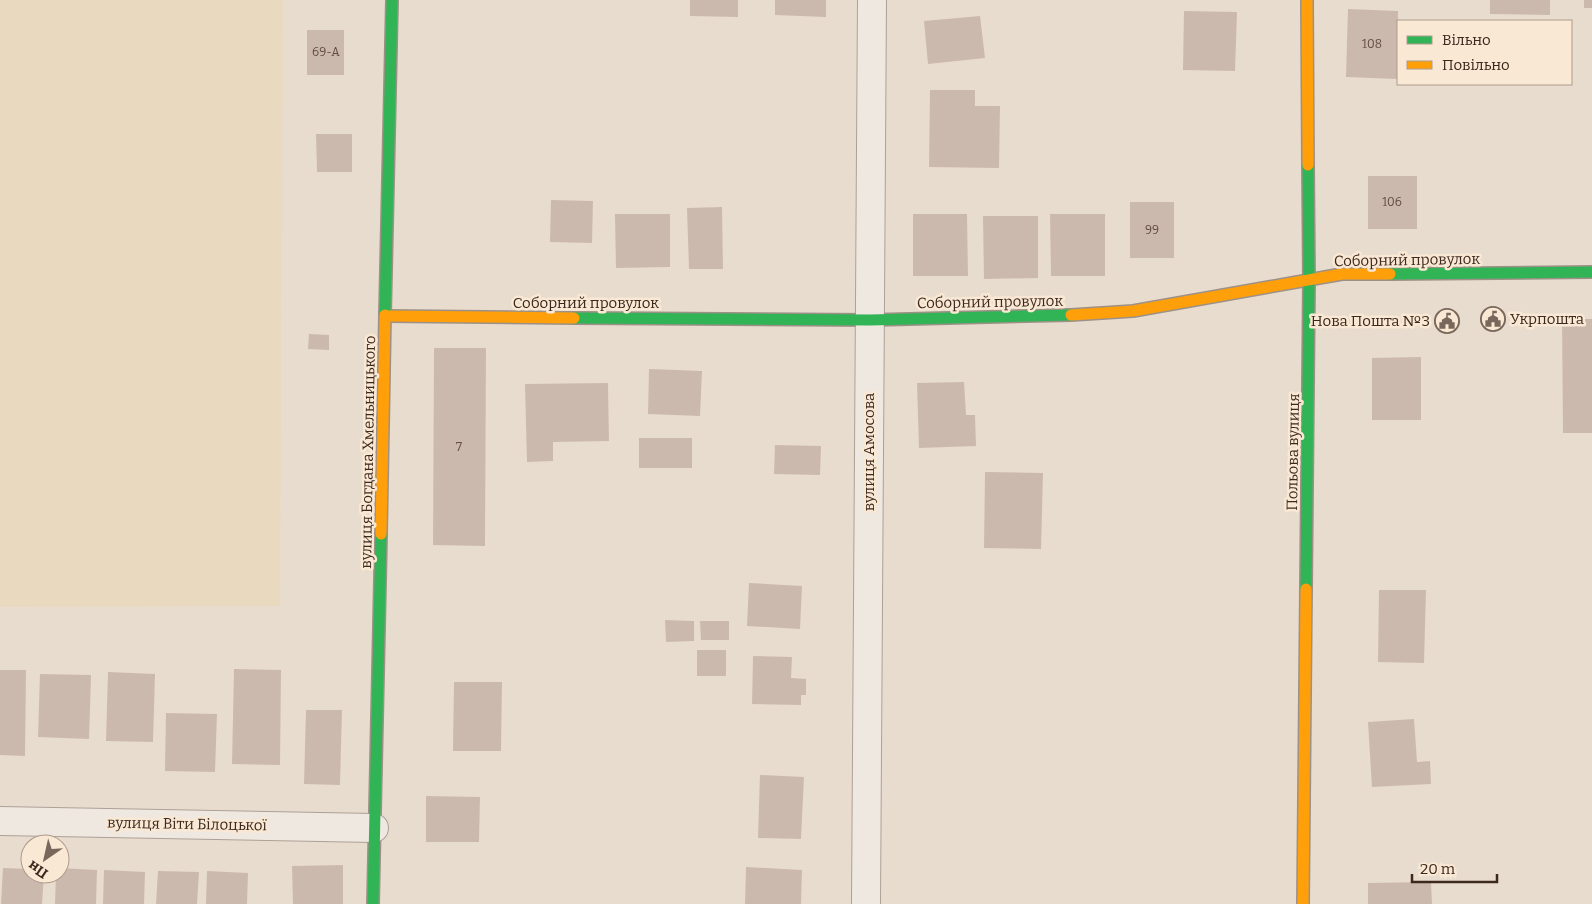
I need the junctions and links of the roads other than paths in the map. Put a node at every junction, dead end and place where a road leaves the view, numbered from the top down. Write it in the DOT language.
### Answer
graph roads {
  1 [pos="392,0"];
  2 [pos="872,0"];
  3 [pos="1307,0"];
  4 [pos="1592,272"];
  5 [pos="1309,281"];
  6 [pos="386,316"];
  7 [pos="870,320"];
  8 [pos="0,821"];
  9 [pos="374,828"];
  10 [pos="373,904"];
  11 [pos="866,904"];
  12 [pos="1303,904"];
  1 -- 6 [label="street, вулиця Богдана Хмельницького"];
  2 -- 7 [label="street, вулиця Амосова"];
  3 -- 5 [label="street, Польова вулиця"];
  4 -- 5 [label="street, Соборний провулок"];
  5 -- 7 [label="street, Соборний провулок"];
  5 -- 12 [label="street, Польова вулиця"];
  6 -- 7 [label="street, Соборний провулок"];
  6 -- 9 [label="street, вулиця Богдана Хмельницького"];
  7 -- 11 [label="street, вулиця Амосова"];
  8 -- 9 [label="street, вулиця Віти Білоцької"];
  9 -- 10 [label="street, вулиця Богдана Хмельницького"];
}
